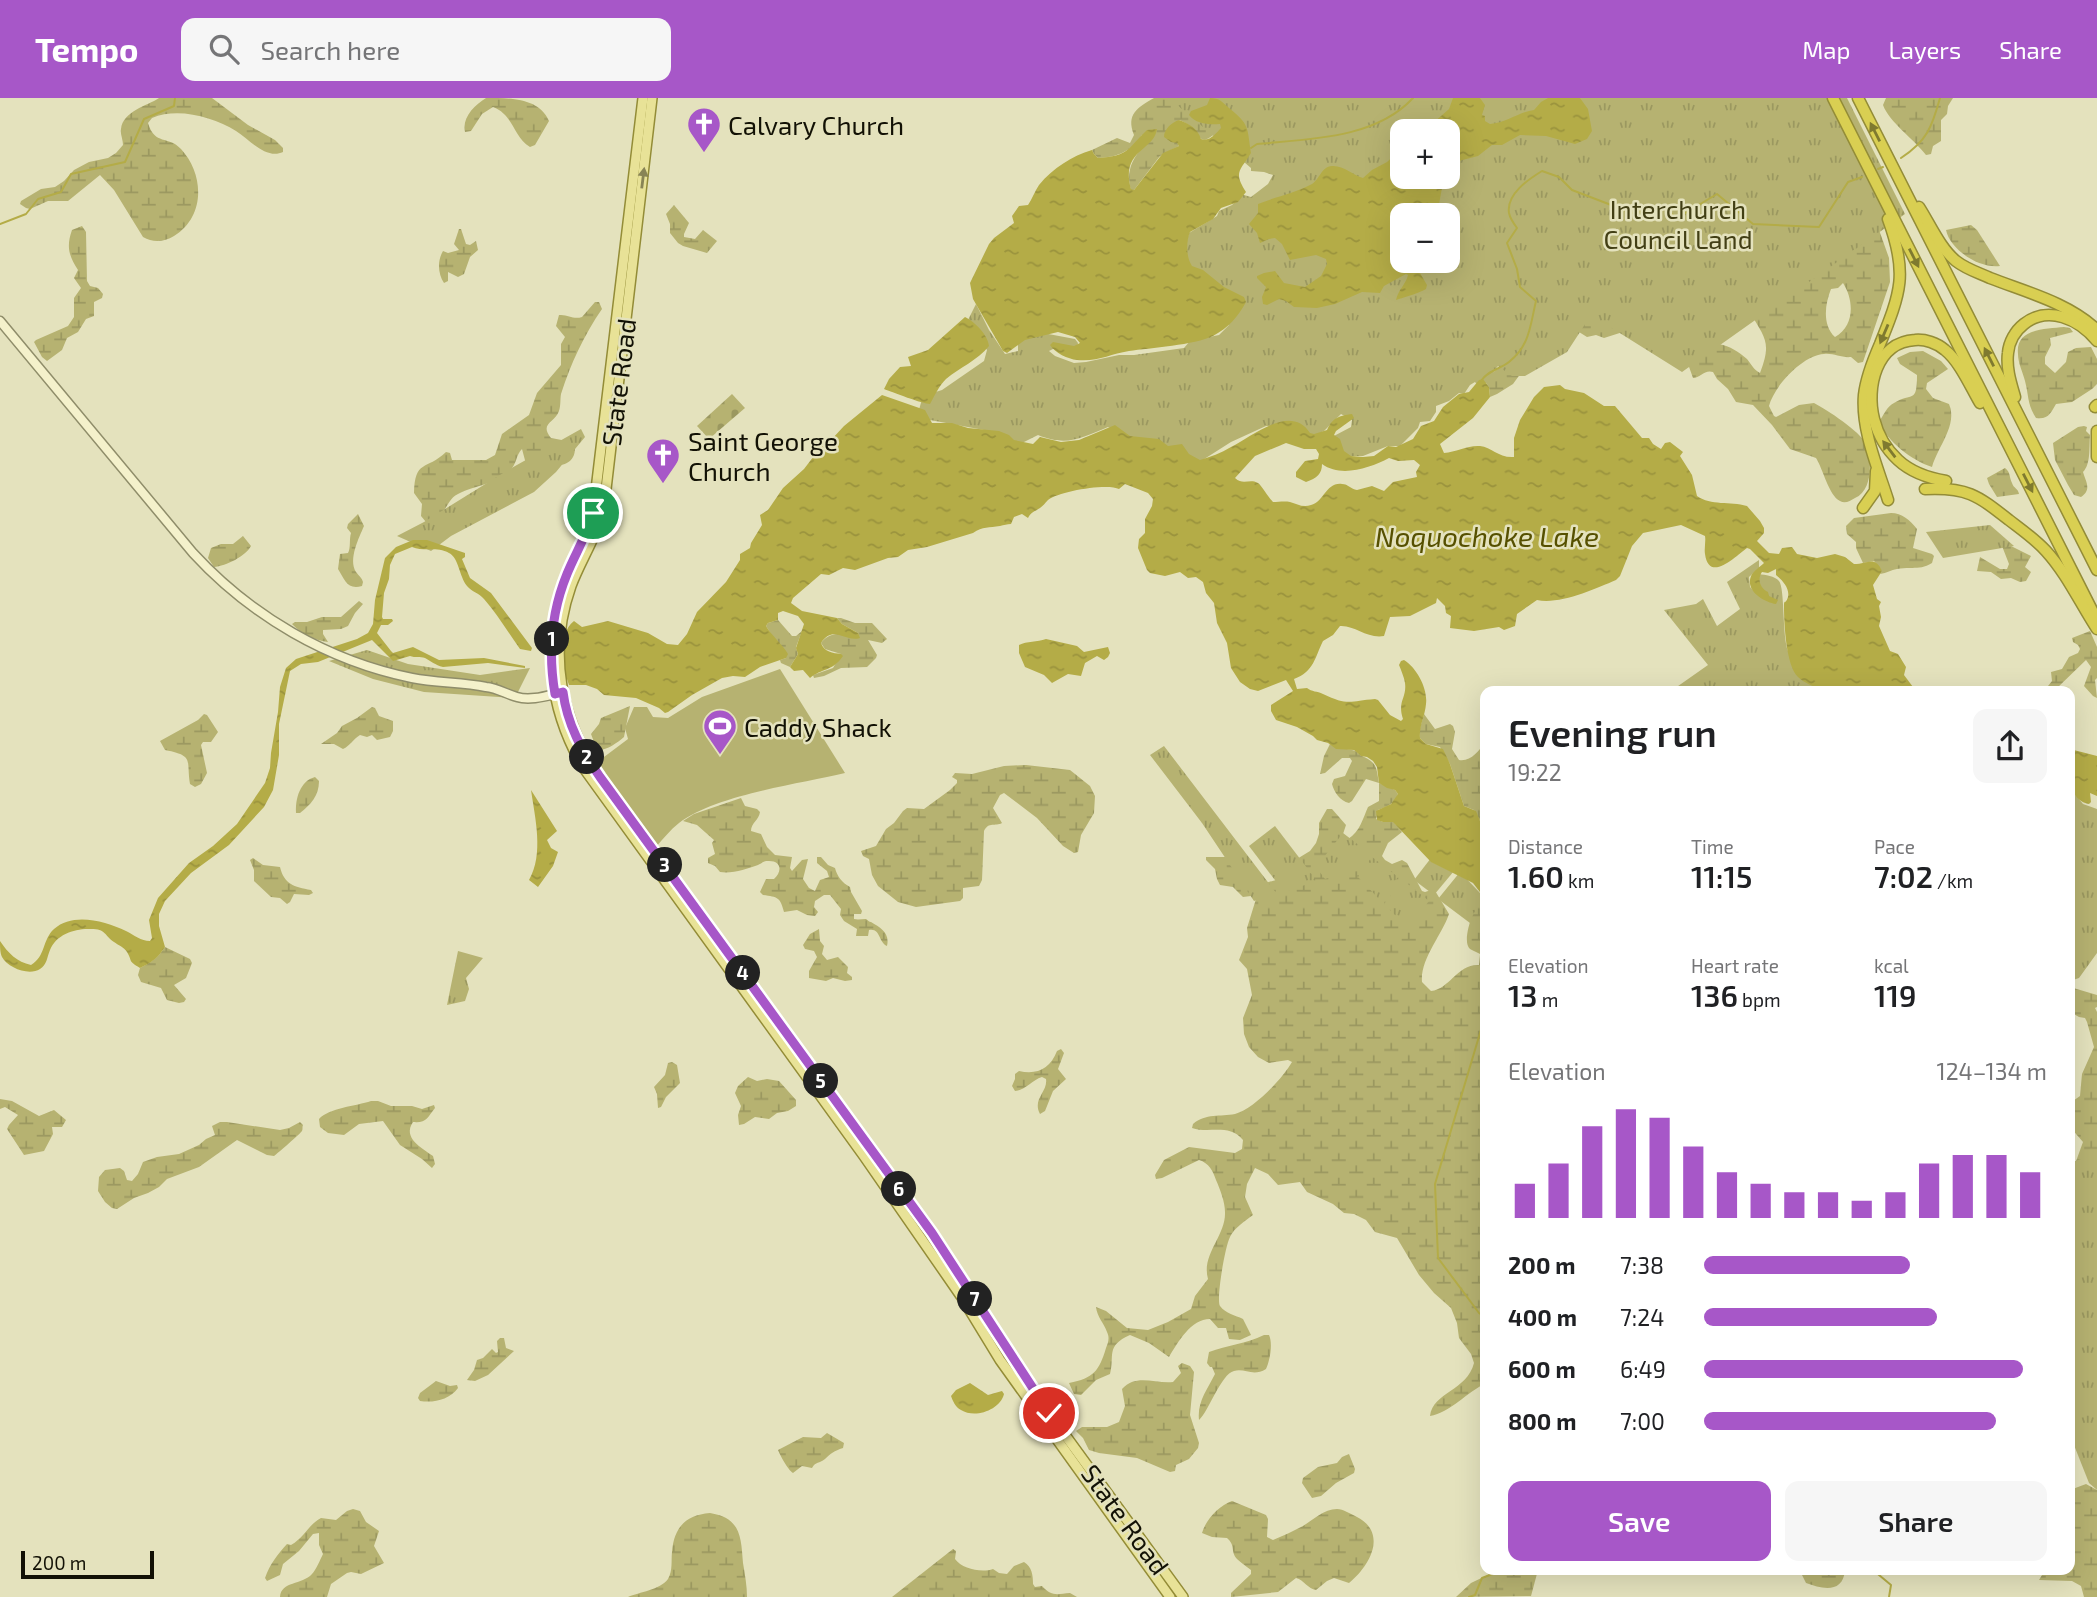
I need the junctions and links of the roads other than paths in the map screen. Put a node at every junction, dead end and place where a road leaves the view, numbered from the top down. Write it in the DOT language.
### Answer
graph roads {
  1 [pos="643,98"];
  2 [pos="652,98"];
  3 [pos="1833,98"];
  4 [pos="1858,98"];
  5 [pos="1892,166"];
  6 [pos="1872,176"];
  7 [pos="0,321"];
  8 [pos="2097,330"];
  9 [pos="2097,341"];
  10 [pos="2020,418"];
  11 [pos="2097,431"];
  12 [pos="2014,455"];
  13 [pos="2097,457"];
  14 [pos="1876,460"];
  15 [pos="1946,481"];
  16 [pos="1925,489"];
  17 [pos="1888,500"];
  18 [pos="1863,508"];
  19 [pos="2097,570"];
  20 [pos="2097,620"];
  21 [pos="2097,629"];
  22 [pos="559,693"];
  23 [pos="1170,1597"];
  24 [pos="1182,1597"];
  1 -- 22 [label="main road, State Road"];
  22 -- 2 [label="main road, State Road, one-way"];
  3 -- 6 [label="highway"];
  5 -- 4 [label="highway, one-way"];
  5 -- 8 [label="highway"];
  10 -- 5 [label="highway, one-way"];
  6 -- 12 [label="highway, one-way"];
  6 -- 14 [label="highway, one-way"];
  7 -- 22 [label="main road"];
  9 -- 10 [label="highway"];
  10 -- 19 [label="highway"];
  11 -- 13 [label="highway"];
  15 -- 12 [label="highway, one-way"];
  12 -- 20 [label="highway, one-way"];
  14 -- 17 [label="highway"];
  14 -- 18 [label="highway"];
  16 -- 21 [label="highway"];
  22 -- 23 [label="main road, State Road"];
  22 -- 24 [label="main road, State Road"];
}
